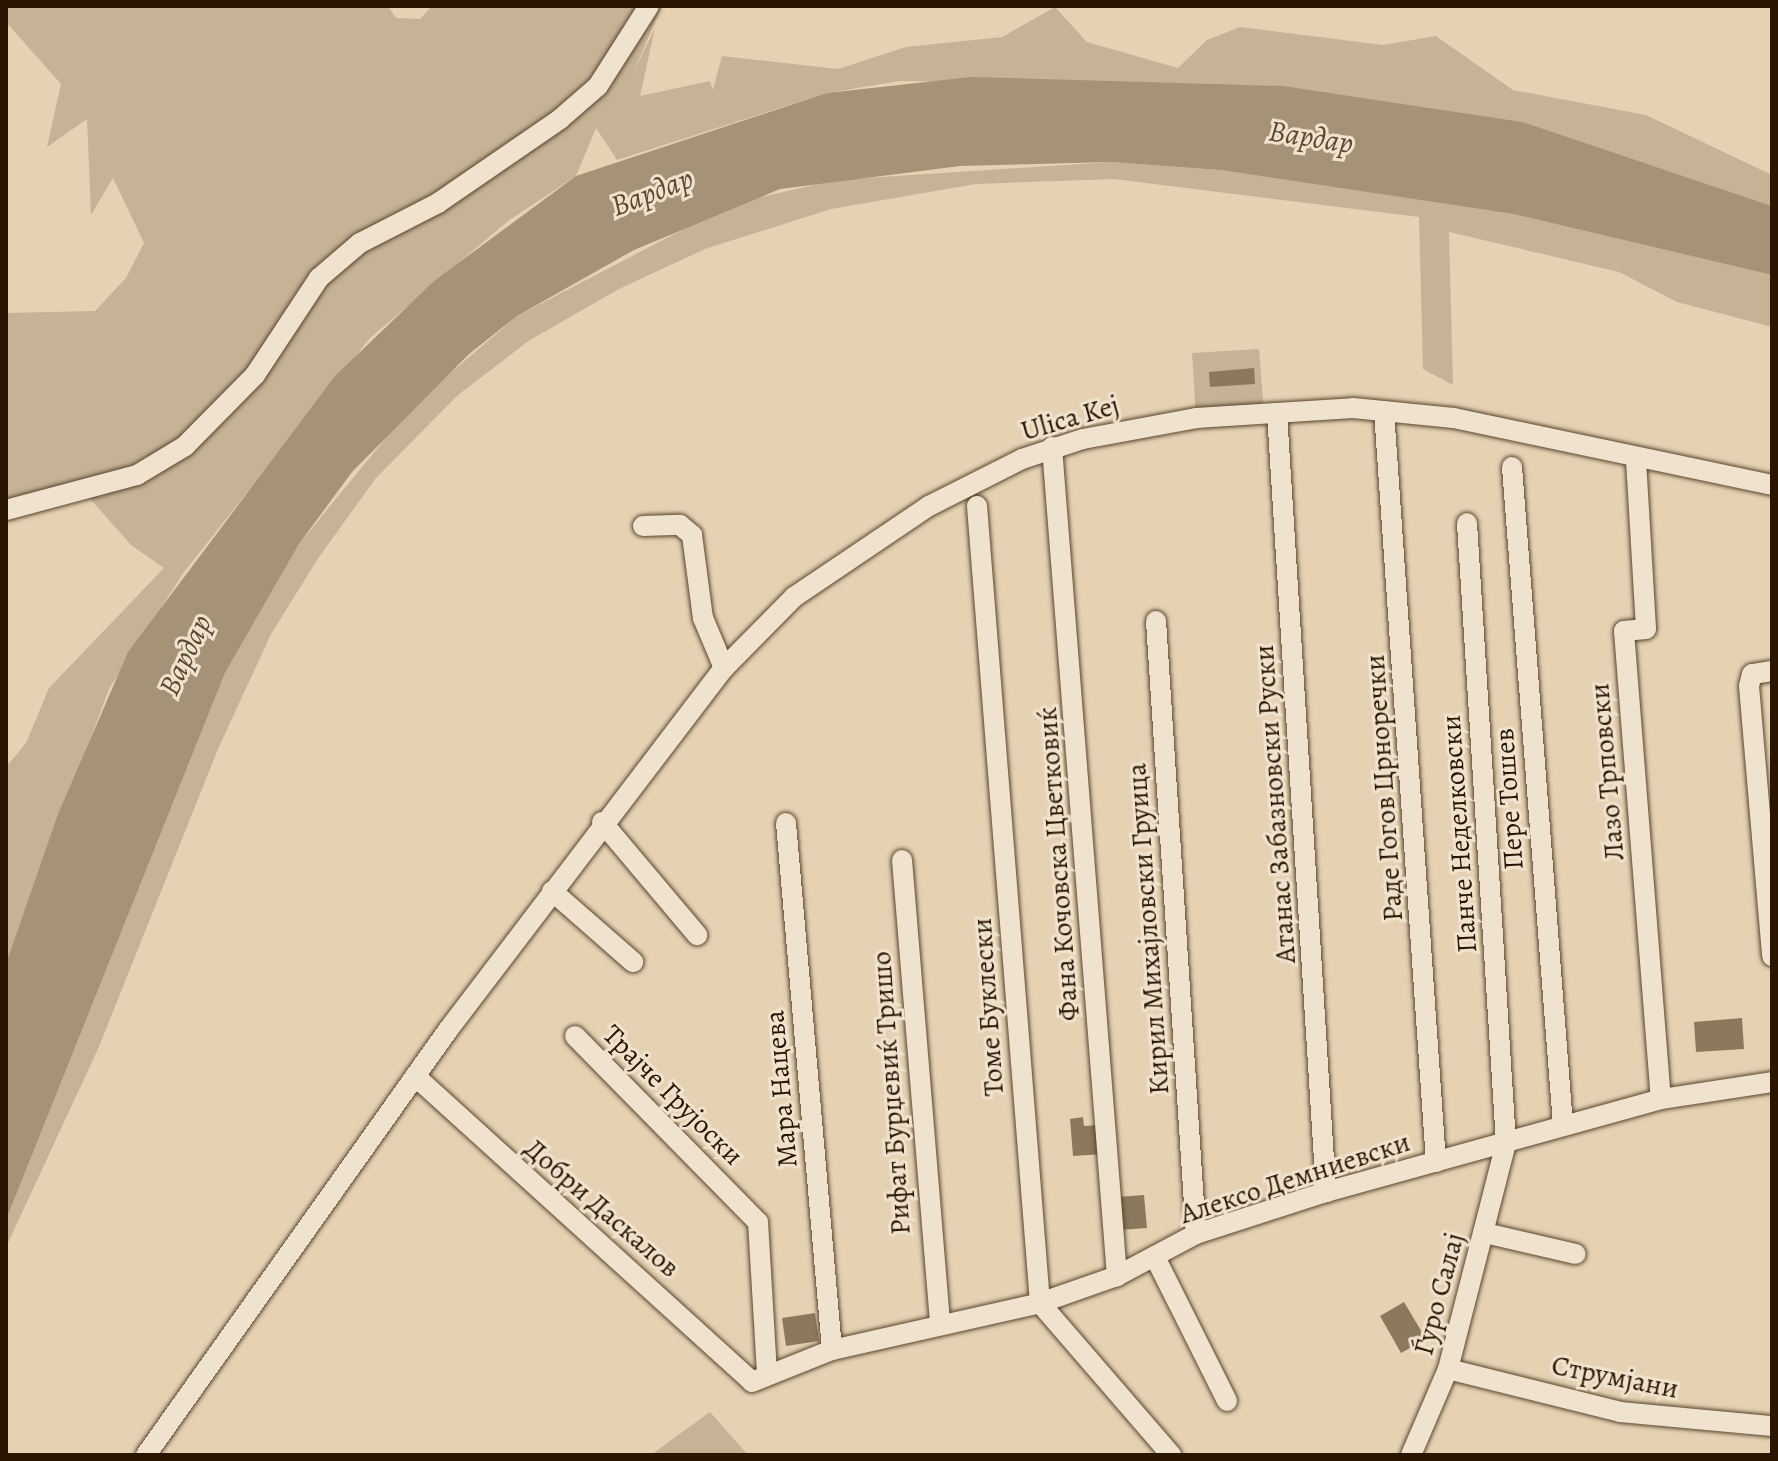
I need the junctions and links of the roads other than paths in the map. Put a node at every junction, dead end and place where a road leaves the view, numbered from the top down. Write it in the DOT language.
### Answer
graph roads {
  1 [pos="649,6"];
  2 [pos="1384,411"];
  3 [pos="1277,413"];
  4 [pos="1052,447"];
  5 [pos="1636,460"];
  6 [pos="1512,467"];
  7 [pos="1772,485"];
  8 [pos="977,506"];
  9 [pos="6,510"];
  10 [pos="1467,523"];
  11 [pos="643,526"];
  12 [pos="1156,621"];
  13 [pos="724,668"];
  14 [pos="1772,671"];
  15 [pos="602,822"];
  16 [pos="786,823"];
  17 [pos="902,860"];
  18 [pos="552,891"];
  19 [pos="697,935"];
  20 [pos="1772,956"];
  21 [pos="633,962"];
  22 [pos="575,1036"];
  23 [pos="415,1076"];
  24 [pos="1772,1082"];
  25 [pos="1661,1099"];
  26 [pos="1563,1125"];
  27 [pos="1506,1143"];
  28 [pos="1436,1162"];
  29 [pos="1326,1192"];
  30 [pos="1485,1233"];
  31 [pos="1196,1234"];
  32 [pos="1576,1254"];
  33 [pos="1155,1257"];
  34 [pos="1117,1276"];
  35 [pos="1040,1303"];
  36 [pos="940,1322"];
  37 [pos="832,1350"];
  38 [pos="1448,1369"];
  39 [pos="760,1378"];
  40 [pos="1227,1401"];
  41 [pos="1772,1426"];
  42 [pos="146,1455"];
  43 [pos="1171,1455"];
  44 [pos="1411,1455"];
  1 -- 9 [label="street"];
  2 -- 3 [label="street, Ulica Kej"];
  2 -- 5 [label="street, Ulica Kej"];
  2 -- 28 [label="street, Раде Гогов Црноречки"];
  3 -- 4 [label="street, Ulica Kej"];
  3 -- 29 [label="street, Атанас Забазновски Руски"];
  4 -- 13 [label="street, Ulica Kej"];
  4 -- 34 [label="street, Фана Кочовска Цветковиќ"];
  5 -- 7 [label="street, Ulica Kej"];
  5 -- 25 [label="street, Лазо Трповски"];
  6 -- 26 [label="street, Пере Тошев"];
  8 -- 35 [label="street, Томе Буклески"];
  10 -- 27 [label="street, Панче Неделковски"];
  11 -- 13 [label="street"];
  12 -- 31 [label="street, Кирил Михајловски Груица"];
  13 -- 15 [label="street, Ulica Kej"];
  14 -- 20 [label="street"];
  15 -- 18 [label="street, Ulica Kej"];
  15 -- 19 [label="street"];
  16 -- 37 [label="street, Мара Нацева"];
  17 -- 36 [label="street, Рифат Бурџевиќ Тришо"];
  18 -- 21 [label="street"];
  18 -- 23 [label="street, Ulica Kej"];
  22 -- 39 [label="street, Трајче Грујоски"];
  23 -- 39 [label="street, Добри Даскалов"];
  23 -- 42 [label="street, Ulica Kej"];
  24 -- 25 [label="street, Алексо Демниевски"];
  25 -- 26 [label="street, Алексо Демниевски"];
  26 -- 27 [label="street, Алексо Демниевски"];
  27 -- 28 [label="street, Алексо Демниевски"];
  27 -- 30 [label="street, Ѓуро Салај"];
  28 -- 29 [label="street, Алексо Демниевски"];
  29 -- 31 [label="street, Алексо Демниевски"];
  30 -- 32 [label="street"];
  30 -- 38 [label="street, Ѓуро Салај"];
  31 -- 33 [label="street, Алексо Демниевски"];
  33 -- 34 [label="street, Алексо Демниевски"];
  33 -- 40 [label="street"];
  34 -- 35 [label="street, Алексо Демниевски"];
  35 -- 36 [label="street, Алексо Демниевски"];
  35 -- 43 [label="street"];
  36 -- 37 [label="street, Алексо Демниевски"];
  37 -- 39 [label="street, Алексо Демниевски"];
  38 -- 41 [label="street, Струмјани"];
  38 -- 44 [label="street, Ѓуро Салај"];
}
